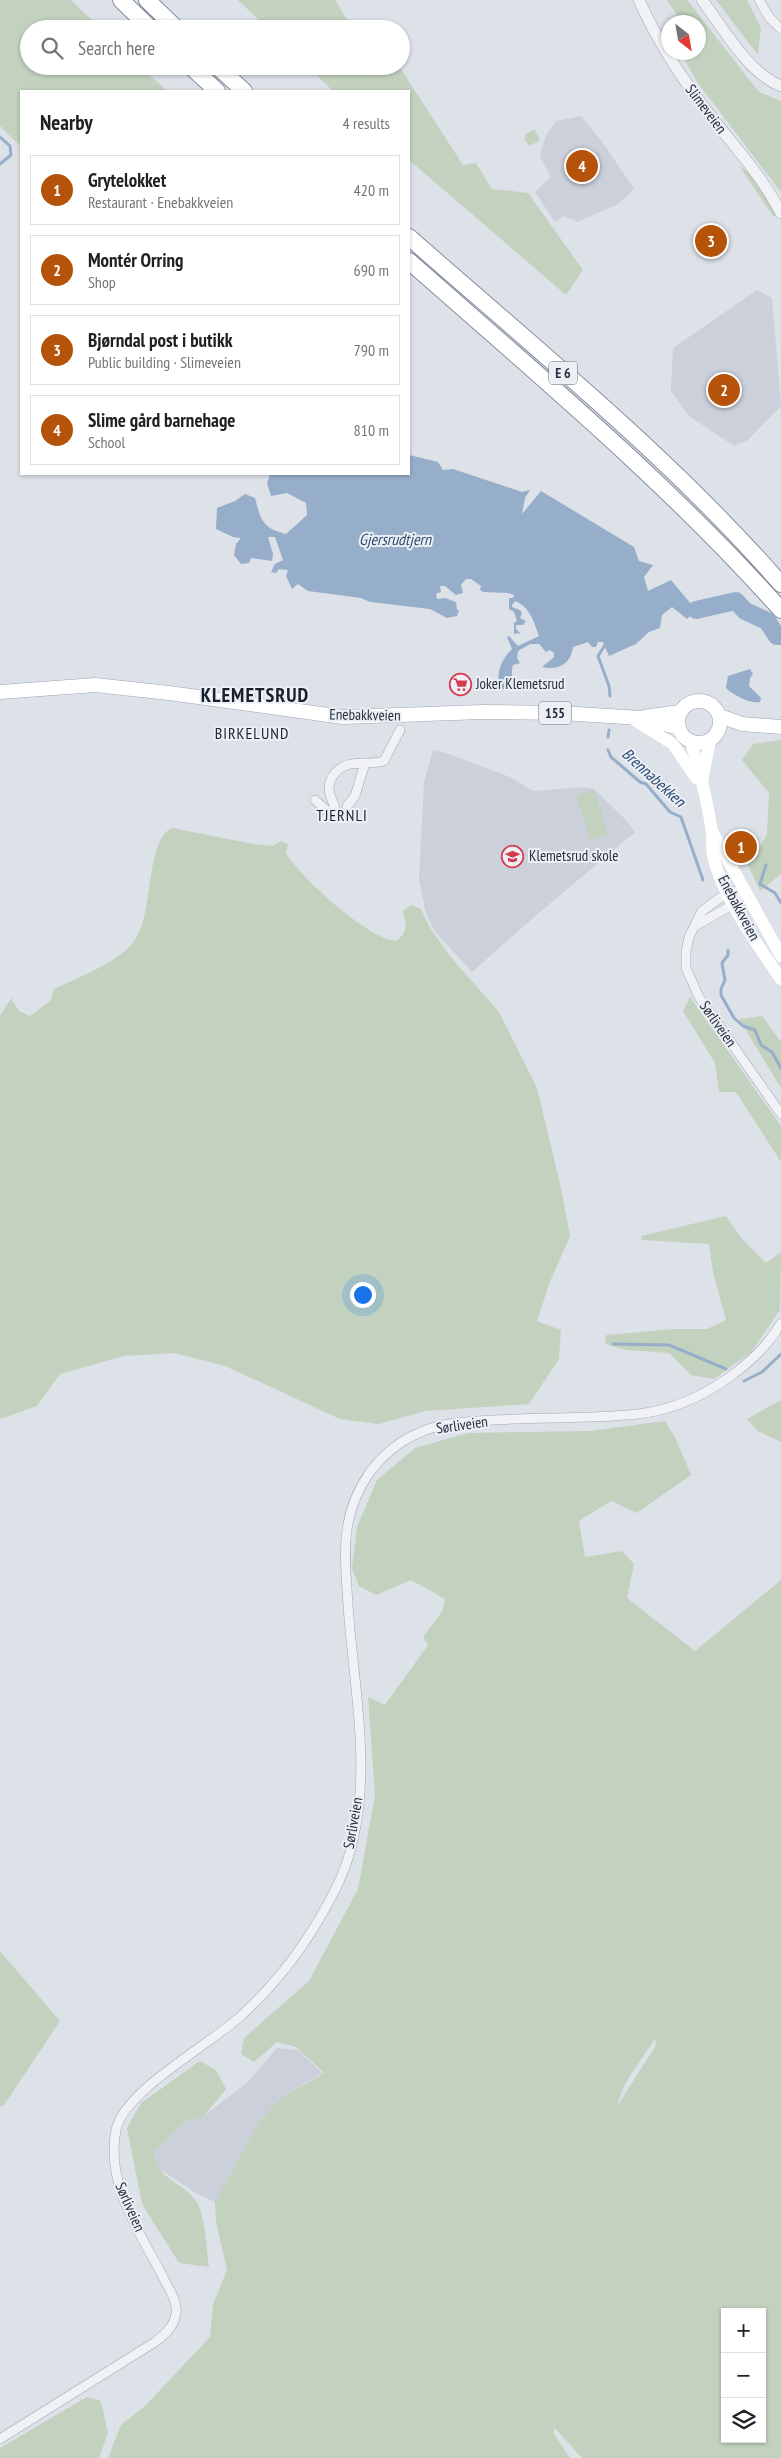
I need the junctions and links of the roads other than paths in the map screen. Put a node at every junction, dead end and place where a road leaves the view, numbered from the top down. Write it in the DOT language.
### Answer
graph roads {
  1 [pos="121,0"];
  2 [pos="147,0"];
  3 [pos="639,0"];
  4 [pos="702,0"];
  5 [pos="759,0"];
  6 [pos="142,20"];
  7 [pos="168,20"];
  8 [pos="781,29"];
  9 [pos="200,75"];
  10 [pos="227,75"];
  11 [pos="781,86"];
  12 [pos="216,90"];
  13 [pos="243,90"];
  14 [pos="781,213"];
  15 [pos="410,238"];
  16 [pos="410,262"];
  17 [pos="781,584"];
  18 [pos="781,610"];
  19 [pos="0,692"];
  20 [pos="680,712"];
  21 [pos="720,716"];
  22 [pos="635,717"];
  23 [pos="758,726"];
  24 [pos="781,727"];
  25 [pos="679,728"];
  26 [pos="400,730"];
  27 [pos="714,736"];
  28 [pos="691,742"];
  29 [pos="366,763"];
  30 [pos="702,785"];
  31 [pos="314,800"];
  32 [pos="347,806"];
  33 [pos="712,831"];
  34 [pos="744,891"];
  35 [pos="728,892"];
  36 [pos="734,904"];
  37 [pos="695,926"];
  38 [pos="781,956"];
  39 [pos="781,979"];
  40 [pos="781,1114"];
  41 [pos="781,1323"];
  42 [pos="0,2439"];
  1 -- 6 [label="highway"];
  2 -- 7 [label="highway"];
  3 -- 14 [label="street, Slimeveien"];
  4 -- 11 [label="street"];
  5 -- 8 [label="street"];
  9 -- 12 [label="highway"];
  10 -- 13 [label="highway"];
  15 -- 17 [label="highway, E 6"];
  16 -- 18 [label="highway, E 6"];
  19 -- 22 [label="main road, Enebakkveien / 155"];
  20 -- 21 [label="main road, Enebakkveien / 155"];
  20 -- 22 [label="main road, Enebakkveien / 155"];
  20 -- 25 [label="main road"];
  21 -- 23 [label="main road, 155"];
  21 -- 27 [label="main road, Enebakkveien"];
  22 -- 25 [label="main road, Enebakkveien / 155"];
  22 -- 30 [label="main road"];
  23 -- 24 [label="main road, 155"];
  23 -- 27 [label="main road, 155"];
  25 -- 28 [label="main road, Enebakkveien"];
  26 -- 29 [label="street"];
  27 -- 28 [label="main road, 155"];
  27 -- 30 [label="main road, Enebakkveien"];
  28 -- 30 [label="main road, Enebakkveien"];
  29 -- 31 [label="street"];
  29 -- 32 [label="street"];
  30 -- 33 [label="main road, Enebakkveien"];
  33 -- 34 [label="main road, Enebakkveien"];
  33 -- 35 [label="main road, Enebakkveien"];
  34 -- 35 [label="street"];
  34 -- 36 [label="street"];
  34 -- 38 [label="main road, Enebakkveien"];
  35 -- 36 [label="main road, Enebakkveien"];
  35 -- 37 [label="street, Sørliveien"];
  36 -- 37 [label="street"];
  36 -- 39 [label="main road, Enebakkveien"];
  37 -- 40 [label="street, Sørliveien"];
  41 -- 42 [label="street, Sørliveien"];
}
